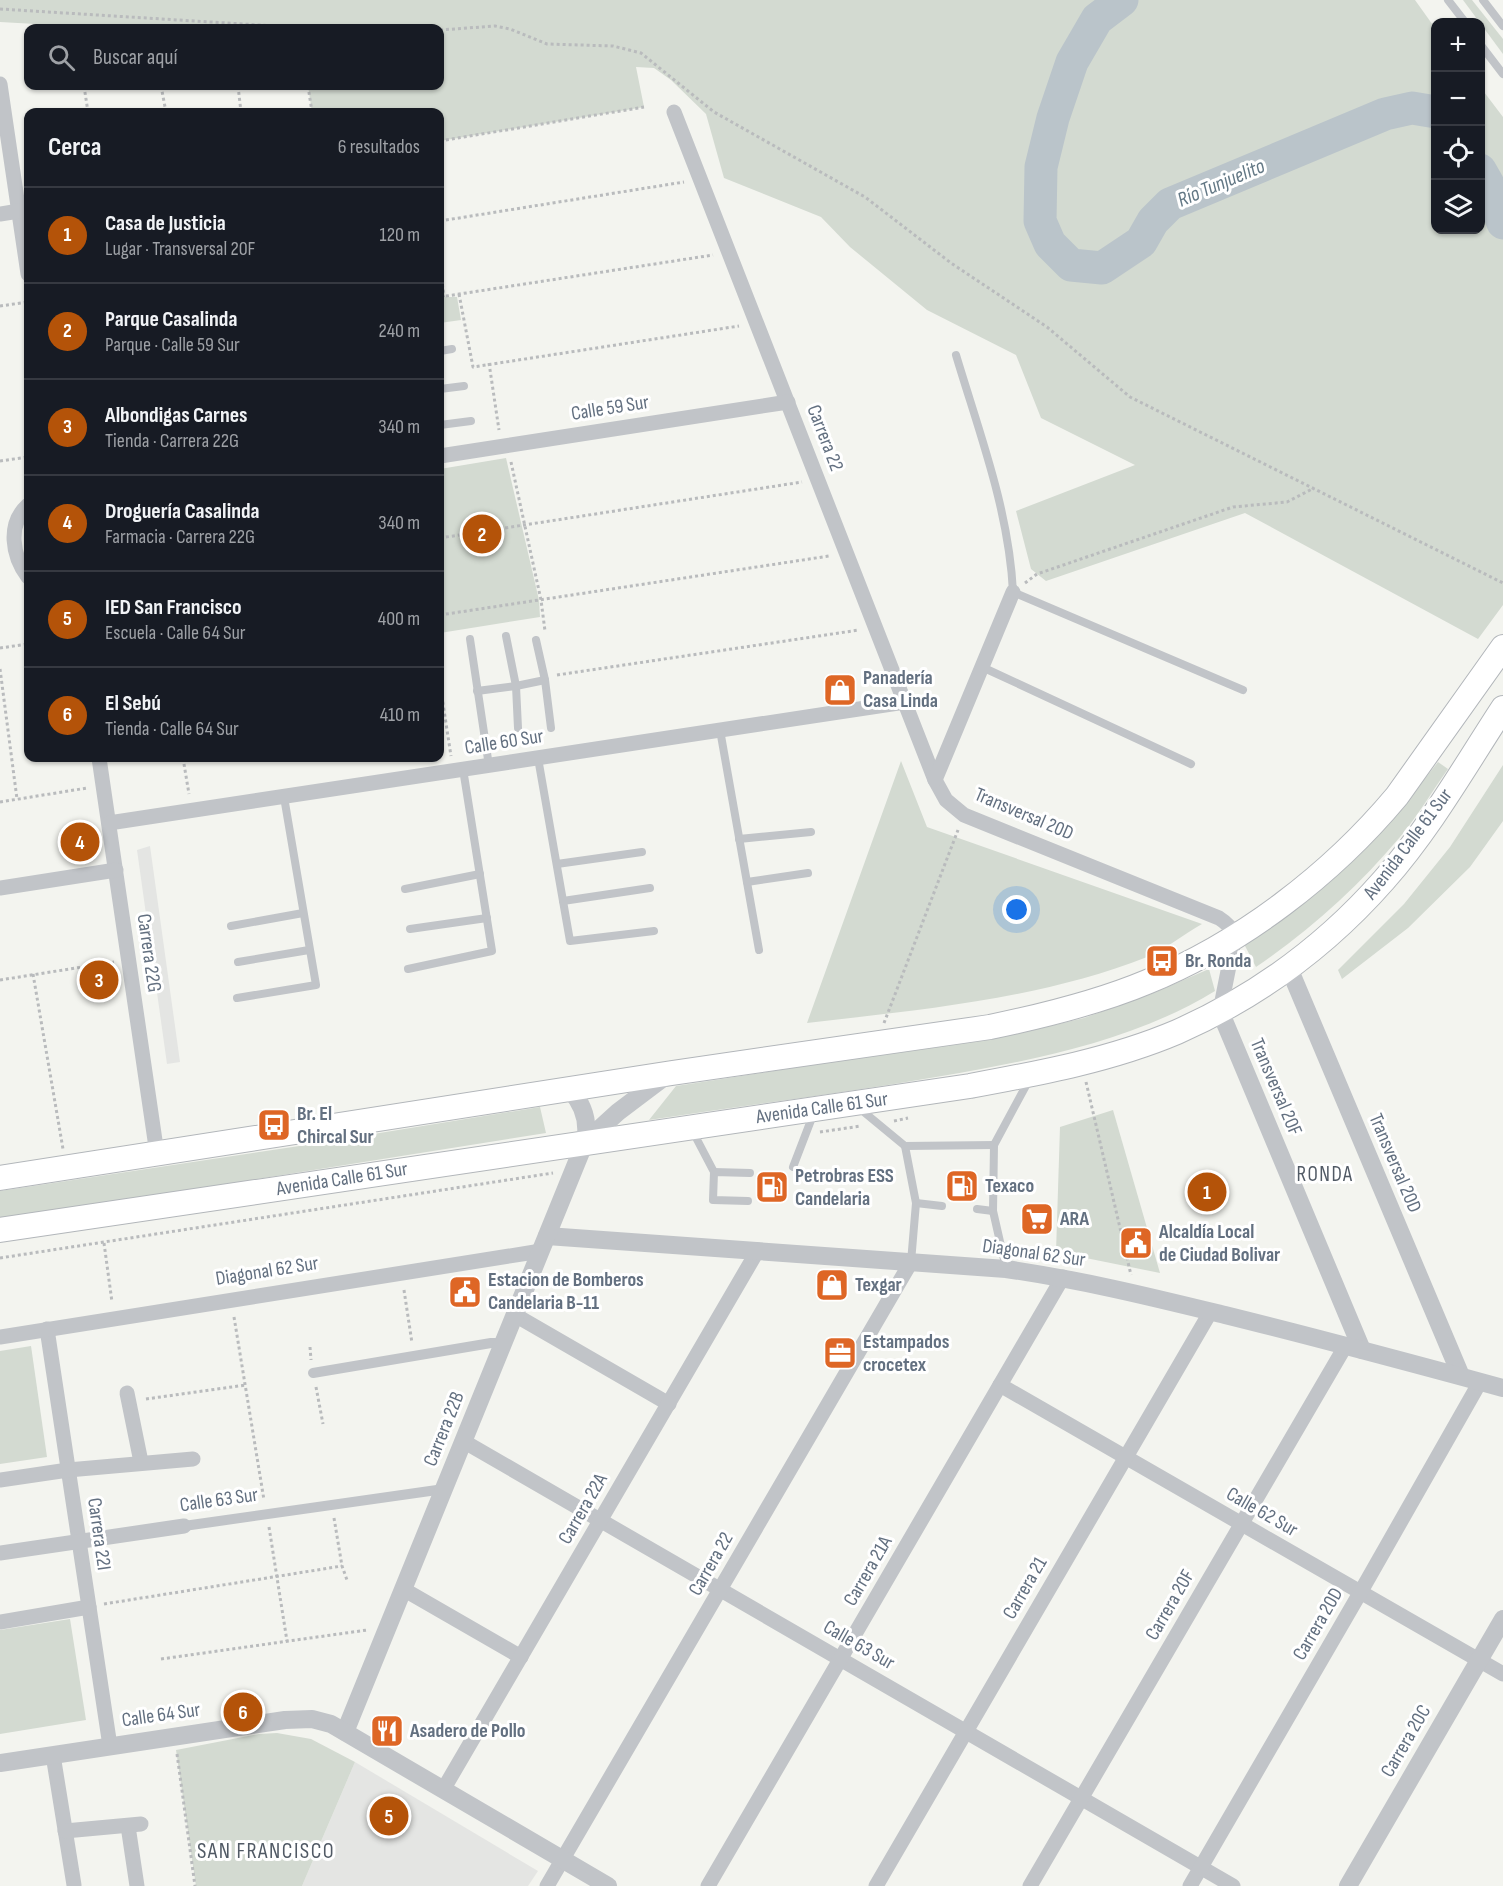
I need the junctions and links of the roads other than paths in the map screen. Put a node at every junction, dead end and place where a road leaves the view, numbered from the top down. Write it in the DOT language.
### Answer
graph roads {
  1 [pos="1448,0"];
  2 [pos="1483,0"];
  3 [pos="1462,18"];
  4 [pos="1502,23"];
  5 [pos="1485,51"];
  6 [pos="1503,74"];
  7 [pos="0,84"];
  8 [pos="674,112"];
  9 [pos="19,211"];
  10 [pos="0,214"];
  11 [pos="24,246"];
  12 [pos="452,349"];
  13 [pos="444,350"];
  14 [pos="956,355"];
  15 [pos="464,386"];
  16 [pos="444,388"];
  17 [pos="788,402"];
  18 [pos="471,421"];
  19 [pos="444,424"];
  20 [pos="444,455"];
  21 [pos="24,511"];
  22 [pos="7,548"];
  23 [pos="24,572"];
  24 [pos="1013,592"];
  25 [pos="506,636"];
  26 [pos="470,639"];
  27 [pos="536,640"];
  28 [pos="1503,647"];
  29 [pos="982,667"];
  30 [pos="548,678"];
  31 [pos="516,686"];
  32 [pos="1243,690"];
  33 [pos="477,691"];
  34 [pos="905,702"];
  35 [pos="1503,708"];
  36 [pos="518,728"];
  37 [pos="551,728"];
  38 [pos="720,730"];
  39 [pos="538,758"];
  40 [pos="100,762"];
  41 [pos="1191,764"];
  42 [pos="489,766"];
  43 [pos="458,770"];
  44 [pos="935,780"];
  45 [pos="284,797"];
  46 [pos="109,824"];
  47 [pos="811,832"];
  48 [pos="739,839"];
  49 [pos="642,852"];
  50 [pos="557,864"];
  51 [pos="116,870"];
  52 [pos="808,873"];
  53 [pos="480,874"];
  54 [pos="747,882"];
  55 [pos="0,888"];
  56 [pos="650,888"];
  57 [pos="405,890"];
  58 [pos="563,901"];
  59 [pos="303,913"];
  60 [pos="487,918"];
  61 [pos="231,926"];
  62 [pos="410,929"];
  63 [pos="654,931"];
  64 [pos="1235,936"];
  65 [pos="309,950"];
  66 [pos="759,950"];
  67 [pos="238,962"];
  68 [pos="1288,968"];
  69 [pos="408,969"];
  70 [pos="237,998"];
  71 [pos="1220,1011"];
  72 [pos="667,1074"];
  73 [pos="1033,1074"];
  74 [pos="570,1090"];
  75 [pos="853,1104"];
  76 [pos="815,1109"];
  77 [pos="690,1126"];
  78 [pos="585,1142"];
  79 [pos="994,1145"];
  80 [pos="905,1146"];
  81 [pos="158,1154"];
  82 [pos="794,1167"];
  83 [pos="714,1172"];
  84 [pos="750,1173"];
  85 [pos="0,1178"];
  86 [pos="748,1201"];
  87 [pos="916,1203"];
  88 [pos="942,1206"];
  89 [pos="977,1209"];
  90 [pos="993,1211"];
  91 [pos="0,1230"];
  92 [pos="544,1243"];
  93 [pos="758,1250"];
  94 [pos="911,1262"];
  95 [pos="1006,1269"];
  96 [pos="1063,1277"];
  97 [pos="1211,1311"];
  98 [pos="515,1315"];
  99 [pos="48,1329"];
  100 [pos="0,1337"];
  101 [pos="503,1343"];
  102 [pos="1354,1347"];
  103 [pos="314,1374"];
  104 [pos="1461,1376"];
  105 [pos="1480,1382"];
  106 [pos="1000,1385"];
  107 [pos="1503,1388"];
  108 [pos="128,1397"];
  109 [pos="669,1404"];
  110 [pos="463,1441"];
  111 [pos="1125,1458"];
  112 [pos="193,1459"];
  113 [pos="141,1462"];
  114 [pos="68,1470"];
  115 [pos="0,1480"];
  116 [pos="444,1489"];
  117 [pos="601,1520"];
  118 [pos="1241,1525"];
  119 [pos="184,1526"];
  120 [pos="79,1541"];
  121 [pos="0,1553"];
  122 [pos="403,1589"];
  123 [pos="720,1589"];
  124 [pos="1360,1593"];
  125 [pos="89,1607"];
  126 [pos="1503,1619"];
  127 [pos="0,1622"];
  128 [pos="521,1657"];
  129 [pos="841,1659"];
  130 [pos="1479,1660"];
  131 [pos="1503,1674"];
  132 [pos="967,1730"];
  133 [pos="345,1732"];
  134 [pos="110,1746"];
  135 [pos="53,1755"];
  136 [pos="0,1763"];
  137 [pos="443,1790"];
  138 [pos="1082,1798"];
  139 [pos="65,1831"];
  140 [pos="563,1859"];
  141 [pos="1201,1867"];
  142 [pos="74,1885"];
  143 [pos="137,1886"];
  144 [pos="547,1886"];
  145 [pos="608,1886"];
  146 [pos="708,1886"];
  147 [pos="876,1886"];
  148 [pos="1030,1886"];
  149 [pos="1190,1886"];
  150 [pos="1233,1886"];
  151 [pos="1348,1886"];
  1 -- 3 [label="lane"];
  2 -- 4 [label="lane"];
  5 -- 6 [label="lane"];
  7 -- 9 [label="street"];
  8 -- 17 [label="street, Carrera 22"];
  9 -- 10 [label="street"];
  9 -- 11 [label="street"];
  12 -- 13 [label="lane"];
  14 -- 24 [label="lane"];
  15 -- 16 [label="lane"];
  17 -- 20 [label="street, Calle 59 Sur"];
  17 -- 34 [label="street, Carrera 22"];
  18 -- 19 [label="lane"];
  21 -- 22 [label="street"];
  22 -- 23 [label="street"];
  24 -- 29 [label="street"];
  24 -- 32 [label="lane"];
  25 -- 31 [label="lane"];
  26 -- 33 [label="lane"];
  27 -- 30 [label="lane"];
  28 -- 64 [label="main road, Avenida Calle 61 Sur"];
  29 -- 41 [label="lane"];
  29 -- 44 [label="street"];
  30 -- 31 [label="lane"];
  30 -- 37 [label="lane"];
  31 -- 33 [label="lane"];
  31 -- 36 [label="lane"];
  33 -- 42 [label="lane"];
  34 -- 38 [label="street, Calle 60 Sur"];
  34 -- 44 [label="street, Carrera 22"];
  35 -- 68 [label="main road, Avenida Calle 61 Sur"];
  38 -- 39 [label="street, Calle 60 Sur"];
  38 -- 48 [label="lane"];
  39 -- 42 [label="street, Calle 60 Sur"];
  39 -- 50 [label="lane"];
  40 -- 46 [label="street, Carrera 22G"];
  42 -- 43 [label="street, Calle 60 Sur"];
  43 -- 45 [label="street, Calle 60 Sur"];
  43 -- 53 [label="lane"];
  44 -- 64 [label="street, Transversal 20D"];
  45 -- 46 [label="street, Calle 60 Sur"];
  45 -- 59 [label="lane"];
  46 -- 51 [label="street, Carrera 22G"];
  47 -- 48 [label="lane"];
  48 -- 54 [label="lane"];
  49 -- 50 [label="lane"];
  50 -- 58 [label="lane"];
  51 -- 55 [label="street"];
  51 -- 81 [label="street, Carrera 22G"];
  52 -- 54 [label="lane"];
  53 -- 57 [label="lane"];
  53 -- 60 [label="lane"];
  54 -- 66 [label="lane"];
  56 -- 58 [label="lane"];
  58 -- 63 [label="lane"];
  59 -- 61 [label="lane"];
  59 -- 65 [label="lane"];
  60 -- 62 [label="lane"];
  60 -- 69 [label="lane"];
  64 -- 71 [label="street"];
  64 -- 72 [label="main road, Avenida Calle 61 Sur"];
  65 -- 67 [label="lane"];
  65 -- 70 [label="lane"];
  68 -- 71 [label="main road, Avenida Calle 61 Sur"];
  68 -- 104 [label="street, Transversal 20D"];
  71 -- 73 [label="main road, Avenida Calle 61 Sur"];
  71 -- 102 [label="street, Transversal 20F"];
  72 -- 74 [label="main road, Avenida Calle 61 Sur"];
  72 -- 78 [label="street, Carrera 22B"];
  73 -- 75 [label="main road, Avenida Calle 61 Sur"];
  73 -- 79 [label="lane"];
  74 -- 78 [label="street, Carrera 22B"];
  74 -- 81 [label="main road, Avenida Calle 61 Sur"];
  75 -- 76 [label="main road, Avenida Calle 61 Sur"];
  75 -- 80 [label="lane"];
  76 -- 77 [label="main road, Avenida Calle 61 Sur"];
  76 -- 82 [label="lane"];
  77 -- 78 [label="main road, Avenida Calle 61 Sur"];
  77 -- 83 [label="lane"];
  78 -- 91 [label="main road, Avenida Calle 61 Sur"];
  78 -- 92 [label="street, Carrera 22B"];
  79 -- 80 [label="lane"];
  79 -- 90 [label="lane"];
  80 -- 87 [label="lane"];
  81 -- 85 [label="main road, Avenida Calle 61 Sur"];
  83 -- 84 [label="lane"];
  83 -- 86 [label="lane"];
  87 -- 88 [label="lane"];
  87 -- 94 [label="lane"];
  89 -- 90 [label="lane"];
  90 -- 95 [label="lane"];
  92 -- 93 [label="street, Diagonal 62 Sur"];
  92 -- 98 [label="street, Carrera 22B"];
  92 -- 99 [label="street, Diagonal 62 Sur"];
  93 -- 94 [label="street, Diagonal 62 Sur"];
  93 -- 109 [label="street, Carrera 22A"];
  94 -- 95 [label="street, Diagonal 62 Sur"];
  94 -- 123 [label="street, Carrera 22"];
  95 -- 96 [label="street, Diagonal 62 Sur"];
  96 -- 97 [label="street, Diagonal 62 Sur"];
  96 -- 106 [label="street, Carrera 21A"];
  97 -- 102 [label="street, Diagonal 62 Sur"];
  97 -- 111 [label="street, Carrera 21"];
  98 -- 101 [label="street, Carrera 22B"];
  98 -- 109 [label="street"];
  99 -- 100 [label="street, Diagonal 62 Sur"];
  99 -- 114 [label="street, Carrera 22I"];
  101 -- 103 [label="street"];
  101 -- 110 [label="street, Carrera 22B"];
  102 -- 104 [label="street, Diagonal 62 Sur"];
  102 -- 118 [label="street, Carrera 20F"];
  104 -- 105 [label="street, Diagonal 62 Sur"];
  105 -- 107 [label="street, Diagonal 62 Sur"];
  105 -- 124 [label="street, Carrera 20D"];
  106 -- 111 [label="street, Calle 62 Sur"];
  106 -- 129 [label="street, Carrera 21A"];
  108 -- 113 [label="street"];
  109 -- 117 [label="street, Carrera 22A"];
  110 -- 116 [label="street, Carrera 22B"];
  110 -- 117 [label="street, Calle 63 Sur"];
  111 -- 118 [label="street, Calle 62 Sur"];
  111 -- 132 [label="street, Carrera 21"];
  112 -- 113 [label="street"];
  113 -- 114 [label="street"];
  114 -- 115 [label="street"];
  114 -- 120 [label="street, Carrera 22I"];
  116 -- 119 [label="street, Calle 63 Sur"];
  116 -- 122 [label="street, Carrera 22B"];
  117 -- 123 [label="street, Calle 63 Sur"];
  117 -- 128 [label="street, Carrera 22A"];
  118 -- 124 [label="street, Calle 62 Sur"];
  118 -- 138 [label="street, Carrera 20F"];
  119 -- 120 [label="street, Calle 63 Sur"];
  120 -- 121 [label="street, Calle 63 Sur"];
  120 -- 125 [label="street, Carrera 22I"];
  122 -- 128 [label="street"];
  122 -- 133 [label="street, Carrera 22B"];
  123 -- 129 [label="street, Calle 63 Sur"];
  123 -- 140 [label="street, Carrera 22"];
  124 -- 130 [label="street, Calle 62 Sur"];
  124 -- 141 [label="street, Carrera 20D"];
  125 -- 127 [label="street"];
  125 -- 134 [label="street, Carrera 22I"];
  126 -- 130 [label="street, Carrera 20C"];
  128 -- 137 [label="street, Carrera 22A"];
  129 -- 132 [label="street, Calle 63 Sur"];
  129 -- 146 [label="street, Carrera 21A"];
  130 -- 131 [label="street, Calle 62 Sur"];
  130 -- 151 [label="street, Carrera 20C"];
  132 -- 138 [label="street, Calle 63 Sur"];
  132 -- 147 [label="street, Carrera 21"];
  133 -- 134 [label="street, Calle 64 Sur"];
  133 -- 137 [label="street, Calle 64 Sur"];
  134 -- 135 [label="street, Calle 64 Sur"];
  135 -- 136 [label="street, Calle 64 Sur"];
  135 -- 139 [label="street"];
  137 -- 140 [label="street, Calle 64 Sur"];
  138 -- 141 [label="street, Calle 63 Sur"];
  138 -- 148 [label="street, Carrera 20F"];
  139 -- 142 [label="street"];
  139 -- 143 [label="street"];
  140 -- 144 [label="street, Carrera 22"];
  140 -- 145 [label="street, Calle 64 Sur"];
  141 -- 149 [label="street, Carrera 20D"];
  141 -- 150 [label="street, Calle 63 Sur"];
}
